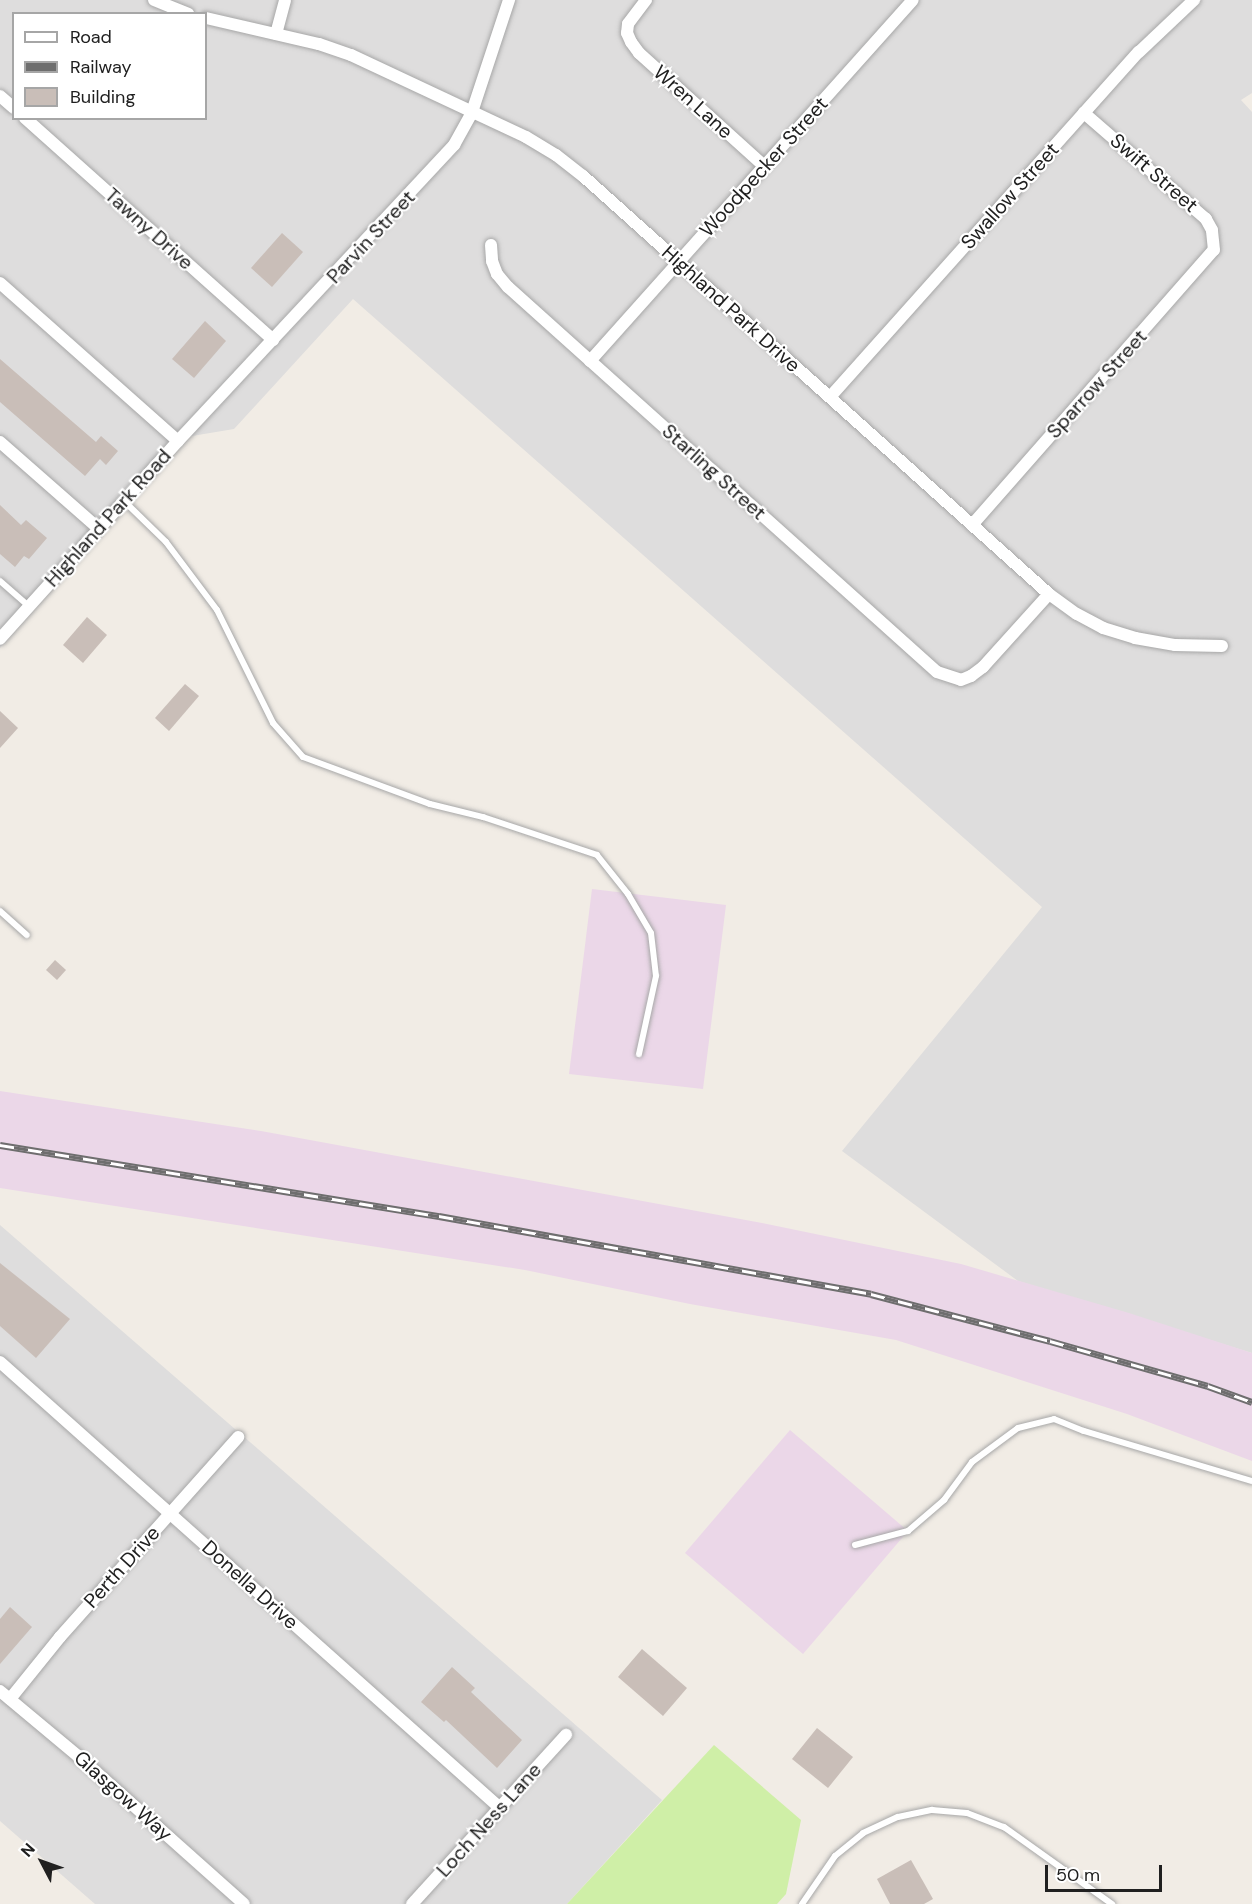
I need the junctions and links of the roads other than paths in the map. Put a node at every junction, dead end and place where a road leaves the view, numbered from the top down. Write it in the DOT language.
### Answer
graph roads {
  1 [pos="154,0"];
  2 [pos="285,0"];
  3 [pos="509,0"];
  4 [pos="646,0"];
  5 [pos="913,0"];
  6 [pos="1194,0"];
  7 [pos="183,12"];
  8 [pos="207,18"];
  9 [pos="276,34"];
  10 [pos="0,96"];
  11 [pos="12,106"];
  12 [pos="472,112"];
  13 [pos="1084,113"];
  14 [pos="27,120"];
  15 [pos="764,166"];
  16 [pos="1215,239"];
  17 [pos="491,244"];
  18 [pos="679,262"];
  19 [pos="0,283"];
  20 [pos="273,340"];
  21 [pos="590,361"];
  22 [pos="830,397"];
  23 [pos="178,441"];
  24 [pos="0,442"];
  25 [pos="123,500"];
  26 [pos="972,525"];
  27 [pos="98,528"];
  28 [pos="0,581"];
  29 [pos="1049,594"];
  30 [pos="30,607"];
  31 [pos="0,639"];
  32 [pos="1222,646"];
  33 [pos="0,911"];
  34 [pos="27,935"];
  35 [pos="639,1054"];
  36 [pos="0,1362"];
  37 [pos="238,1437"];
  38 [pos="1252,1481"];
  39 [pos="170,1514"];
  40 [pos="855,1545"];
  41 [pos="0,1691"];
  42 [pos="10,1699"];
  43 [pos="566,1736"];
  44 [pos="500,1808"];
  45 [pos="244,1904"];
  46 [pos="412,1904"];
  47 [pos="802,1904"];
  48 [pos="1112,1904"];
  1 -- 7 [label="street"];
  2 -- 9 [label="street"];
  3 -- 12 [label="street, Parvin Street"];
  4 -- 15 [label="street, Wren Lane"];
  5 -- 15 [label="street, Woodpecker Street"];
  6 -- 13 [label="street, Swallow Street"];
  8 -- 9 [label="street, Highland Park Drive"];
  9 -- 12 [label="street, Highland Park Drive"];
  10 -- 11 [label="street"];
  12 -- 18 [label="street, Highland Park Drive"];
  12 -- 20 [label="street, Parvin Street"];
  13 -- 16 [label="street, Swift Street"];
  13 -- 22 [label="street, Swallow Street"];
  14 -- 20 [label="street, Tawny Drive"];
  15 -- 18 [label="street, Woodpecker Street"];
  16 -- 26 [label="street, Sparrow Street"];
  17 -- 21 [label="street, Starling Street"];
  18 -- 21 [label="street, Woodpecker Street"];
  18 -- 22 [label="street, Highland Park Drive"];
  19 -- 23 [label="street, Highland Park Road"];
  20 -- 23 [label="street, Parvin Street"];
  21 -- 29 [label="street, Starling Street"];
  22 -- 26 [label="street, Highland Park Drive"];
  23 -- 25 [label="street, Highland Park Road"];
  24 -- 27 [label="street"];
  25 -- 27 [label="street, Highland Park Road"];
  25 -- 35 [label="lane"];
  26 -- 29 [label="street, Highland Park Drive"];
  27 -- 30 [label="street, Highland Park Road"];
  28 -- 30 [label="lane"];
  29 -- 32 [label="street, Highland Park Drive"];
  30 -- 31 [label="street, Highland Park Road"];
  33 -- 34 [label="lane"];
  36 -- 39 [label="street, Donella Drive"];
  37 -- 39 [label="street, Perth Drive"];
  38 -- 40 [label="lane"];
  39 -- 42 [label="street, Perth Drive"];
  39 -- 44 [label="street, Donella Drive"];
  41 -- 42 [label="street, Glasgow Way"];
  42 -- 45 [label="street, Glasgow Way"];
  43 -- 44 [label="street, Loch Ness Lane"];
  44 -- 46 [label="street, Loch Ness Lane"];
  47 -- 48 [label="lane"];
}
